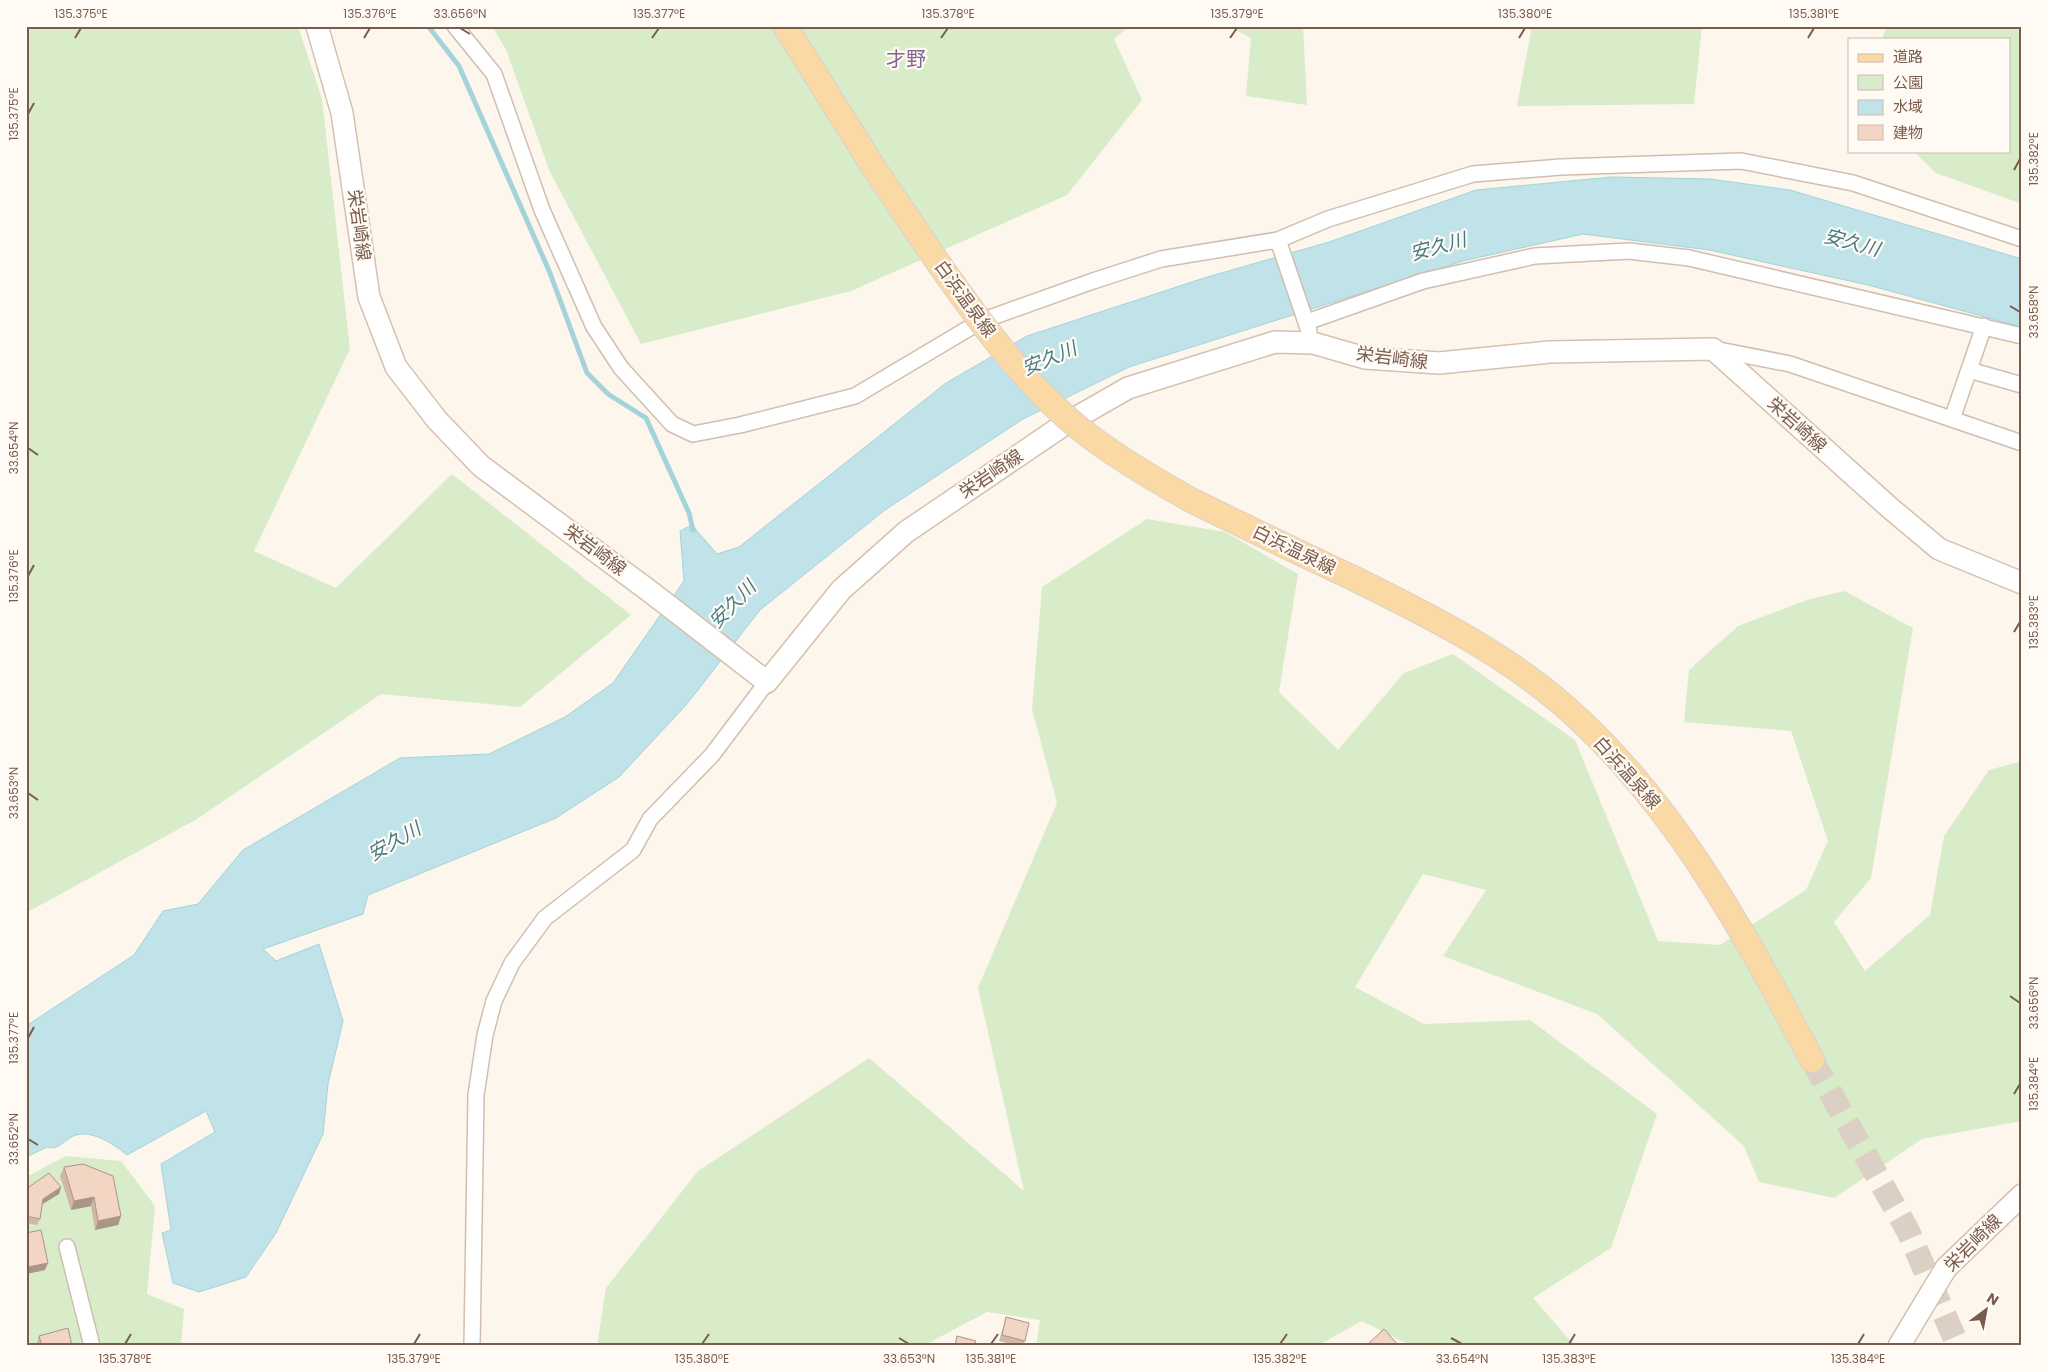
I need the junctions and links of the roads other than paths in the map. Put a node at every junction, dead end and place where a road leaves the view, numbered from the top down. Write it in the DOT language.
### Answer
graph roads {
  1 [pos="317,26"];
  2 [pos="455,26"];
  3 [pos="768,26"];
  4 [pos="786,26"];
  5 [pos="874,168"];
  6 [pos="2022,239"];
  7 [pos="1280,244"];
  8 [pos="1307,322"];
  9 [pos="1984,326"];
  10 [pos="2022,336"];
  11 [pos="1313,343"];
  12 [pos="1713,349"];
  13 [pos="1969,370"];
  14 [pos="2022,385"];
  15 [pos="1952,419"];
  16 [pos="2022,443"];
  17 [pos="2022,583"];
  18 [pos="767,682"];
  19 [pos="1812,1060"];
  20 [pos="2022,1195"];
  21 [pos="67,1247"];
  22 [pos="92,1346"];
  23 [pos="472,1346"];
  24 [pos="1899,1346"];
  1 -- 18 [label="main road, 栄岩崎線"];
  2 -- 7 [label="street"];
  3 -- 5 [label="main road"];
  4 -- 5 [label="main road, 白浜温泉線"];
  5 -- 19 [label="main road, 白浜温泉線, bridge"];
  6 -- 7 [label="street"];
  7 -- 8 [label="street"];
  8 -- 9 [label="street"];
  8 -- 11 [label="street"];
  9 -- 10 [label="street"];
  9 -- 13 [label="street"];
  11 -- 12 [label="main road, 栄岩崎線"];
  11 -- 18 [label="main road, 栄岩崎線"];
  12 -- 15 [label="street"];
  12 -- 17 [label="main road, 栄岩崎線"];
  13 -- 14 [label="street"];
  13 -- 15 [label="street"];
  15 -- 16 [label="street"];
  18 -- 23 [label="street"];
  20 -- 24 [label="main road, 栄岩崎線"];
  21 -- 22 [label="street"];
}
